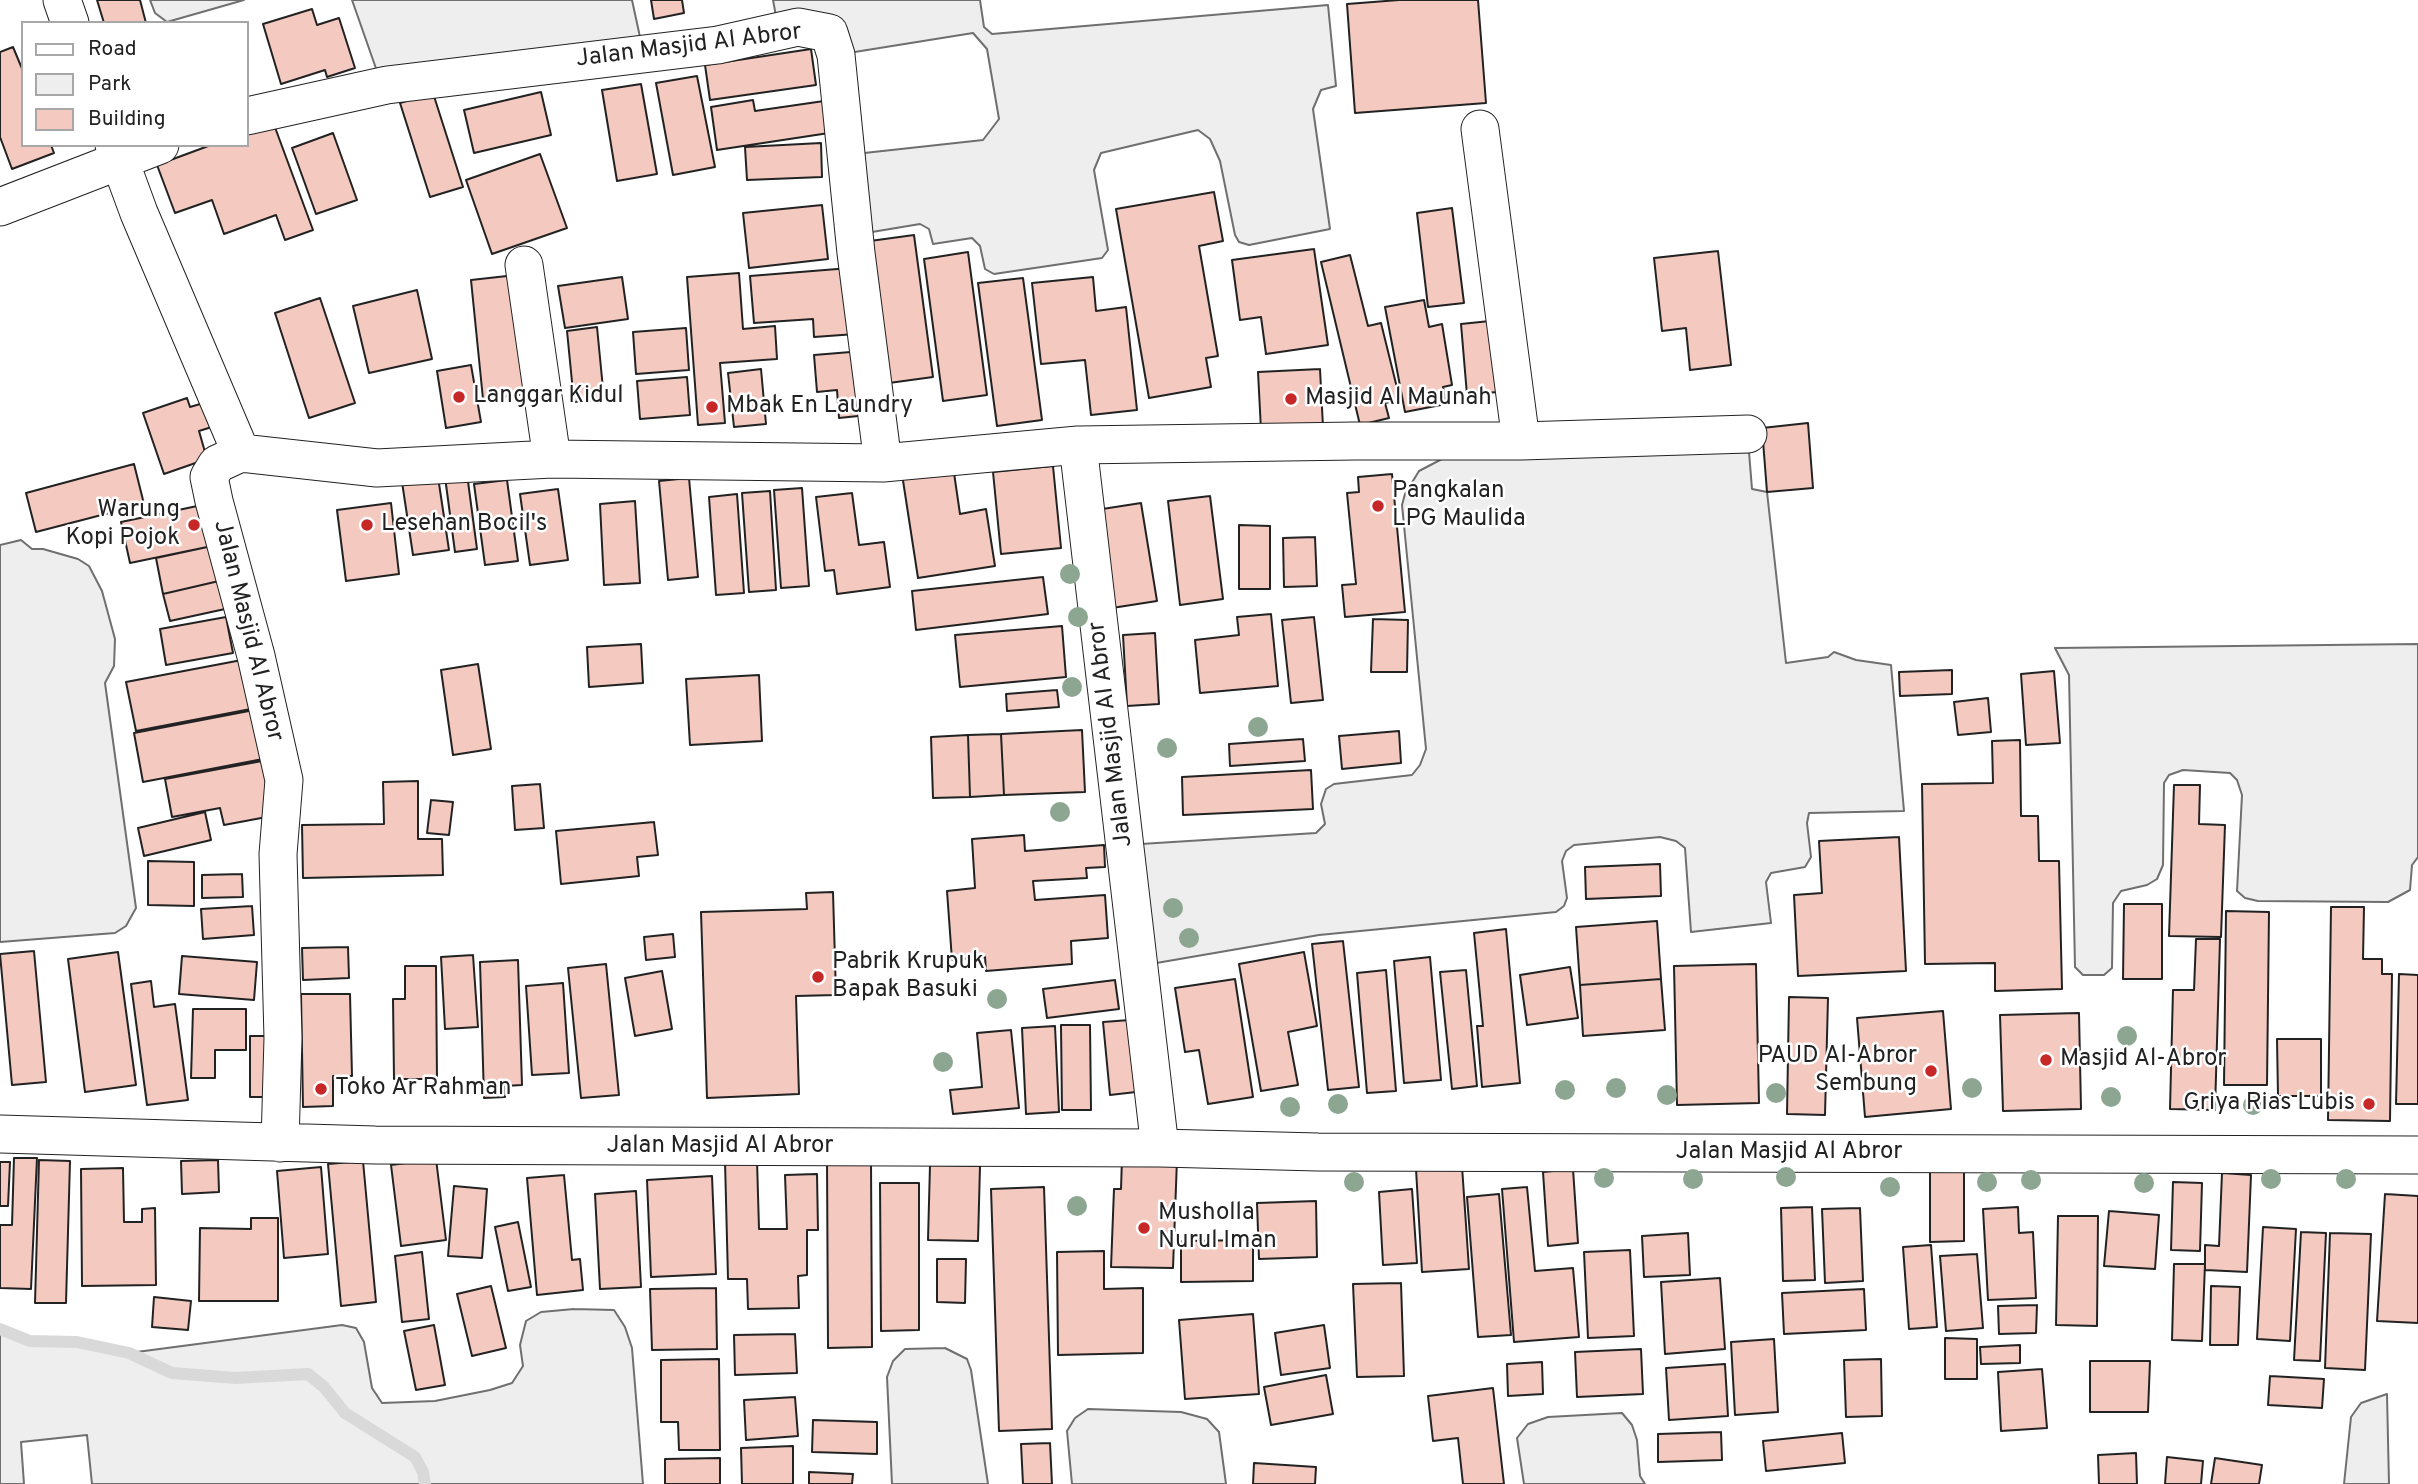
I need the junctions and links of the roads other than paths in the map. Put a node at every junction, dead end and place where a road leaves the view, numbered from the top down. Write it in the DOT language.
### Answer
graph roads {
  1 [pos="62,0"];
  2 [pos="69,21"];
  3 [pos="248,116"];
  4 [pos="1480,129"];
  5 [pos="149,147"];
  6 [pos="117,153"];
  7 [pos="0,207"];
  8 [pos="524,265"];
  9 [pos="1748,434"];
  10 [pos="1521,441"];
  11 [pos="1078,445"];
  12 [pos="242,453"];
  13 [pos="552,459"];
  14 [pos="883,463"];
  15 [pos="0,1134"];
  16 [pos="280,1143"];
  17 [pos="1160,1148"];
  18 [pos="2418,1155"];
  1 -- 2 [label="street"];
  3 -- 14 [label="street, Jalan Masjid Al Abror"];
  4 -- 10 [label="street"];
  5 -- 6 [label="street"];
  6 -- 7 [label="street"];
  6 -- 12 [label="street"];
  8 -- 13 [label="street"];
  9 -- 10 [label="street"];
  10 -- 11 [label="street"];
  11 -- 14 [label="street"];
  11 -- 17 [label="street, Jalan Masjid Al Abror"];
  12 -- 13 [label="street"];
  12 -- 16 [label="street, Jalan Masjid Al Abror"];
  13 -- 14 [label="street"];
  15 -- 16 [label="street, Jalan Masjid Al Abror"];
  16 -- 17 [label="street, Jalan Masjid Al Abror"];
  17 -- 18 [label="street, Jalan Masjid Al Abror"];
}
